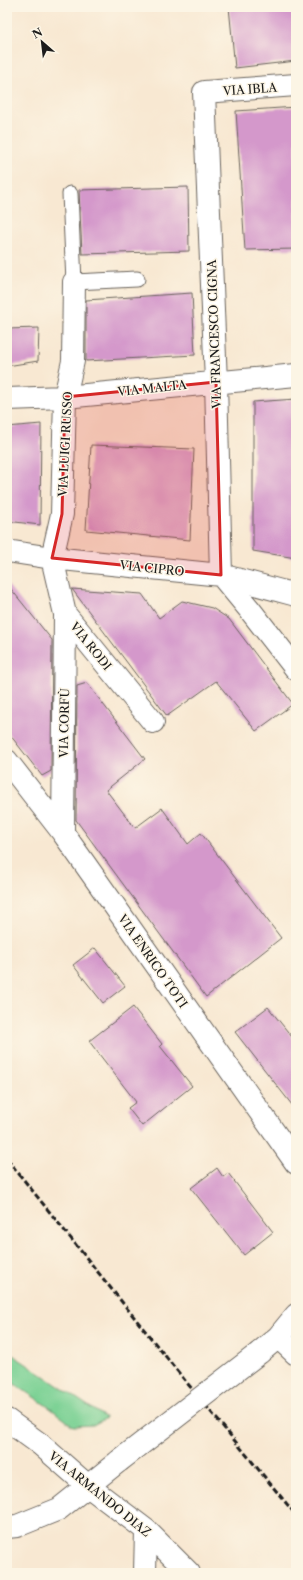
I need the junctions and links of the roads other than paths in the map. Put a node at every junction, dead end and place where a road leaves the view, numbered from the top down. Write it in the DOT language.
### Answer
graph roads {
  1 [pos="296,85"];
  2 [pos="204,92"];
  3 [pos="70,194"];
  4 [pos="137,279"];
  5 [pos="74,282"];
  6 [pos="296,375"];
  7 [pos="216,382"];
  8 [pos="66,396"];
  9 [pos="7,399"];
  10 [pos="7,551"];
  11 [pos="52,558"];
  12 [pos="221,575"];
  13 [pos="296,595"];
  14 [pos="65,614"];
  15 [pos="296,669"];
  16 [pos="153,722"];
  17 [pos="7,761"];
  18 [pos="62,833"];
  19 [pos="296,1163"];
  20 [pos="296,1315"];
  21 [pos="278,1337"];
  22 [pos="296,1354"];
  23 [pos="7,1420"];
  24 [pos="88,1486"];
  25 [pos="7,1527"];
  26 [pos="146,1530"];
  27 [pos="145,1573"];
  28 [pos="189,1573"];
  1 -- 2 [label="street, VIA IBLA"];
  2 -- 7 [label="street, VIA FRANCESCO CIGNA"];
  3 -- 5 [label="lane"];
  4 -- 5 [label="lane"];
  5 -- 8 [label="street, VIA LUIGI RUSSO"];
  6 -- 7 [label="street, VIA MALTA"];
  7 -- 8 [label="street, VIA MALTA"];
  7 -- 12 [label="street, VIA FRANCESCO CIGNA"];
  8 -- 9 [label="street, VIA MALTA"];
  8 -- 11 [label="street, VIA LUIGI RUSSO"];
  10 -- 11 [label="street, VIA CIPRO"];
  11 -- 12 [label="street, VIA CIPRO"];
  11 -- 14 [label="street, VIA RODI"];
  12 -- 13 [label="street, VIA CIPRO"];
  12 -- 15 [label="street"];
  14 -- 16 [label="street, VIA RODI"];
  14 -- 18 [label="street, VIA CORFÙ"];
  17 -- 18 [label="street, VIA ENRICO TOTI"];
  18 -- 19 [label="street, VIA ENRICO TOTI"];
  20 -- 21 [label="street"];
  21 -- 22 [label="street"];
  21 -- 24 [label="street, bridge"];
  23 -- 24 [label="street, VIA ARMANDO DIAZ"];
  24 -- 25 [label="street"];
  24 -- 26 [label="street, VIA ARMANDO DIAZ"];
  26 -- 27 [label="street"];
  26 -- 28 [label="street, VIA ARMANDO DIAZ"];
}
